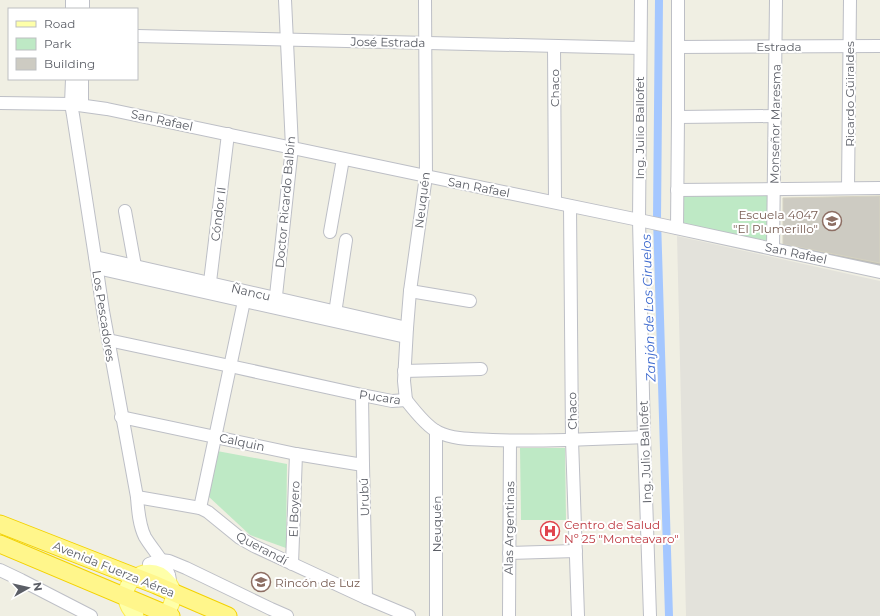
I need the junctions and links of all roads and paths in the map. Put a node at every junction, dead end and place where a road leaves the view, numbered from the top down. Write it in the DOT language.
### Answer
graph roads {
  1 [pos="286,0"];
  2 [pos="425,0"];
  3 [pos="641,0"];
  4 [pos="678,0"];
  5 [pos="776,0"];
  6 [pos="850,0"];
  7 [pos="138,36"];
  8 [pos="288,39"];
  9 [pos="426,42"];
  10 [pos="554,46"];
  11 [pos="776,46"];
  12 [pos="849,46"];
  13 [pos="880,46"];
  14 [pos="678,47"];
  15 [pos="640,48"];
  16 [pos="72,80"];
  17 [pos="82,80"];
  18 [pos="0,103"];
  19 [pos="77,104"];
  20 [pos="775,116"];
  21 [pos="678,117"];
  22 [pos="228,134"];
  23 [pos="292,147"];
  24 [pos="343,159"];
  25 [pos="426,176"];
  26 [pos="848,188"];
  27 [pos="880,188"];
  28 [pos="774,189"];
  29 [pos="676,190"];
  30 [pos="555,202"];
  31 [pos="570,206"];
  32 [pos="125,211"];
  33 [pos="642,221"];
  34 [pos="673,227"];
  35 [pos="330,232"];
  36 [pos="346,240"];
  37 [pos="773,249"];
  38 [pos="96,263"];
  39 [pos="136,266"];
  40 [pos="880,272"];
  41 [pos="209,288"];
  42 [pos="410,290"];
  43 [pos="244,301"];
  44 [pos="470,301"];
  45 [pos="275,303"];
  46 [pos="334,316"];
  47 [pos="406,332"];
  48 [pos="108,340"];
  49 [pos="230,366"];
  50 [pos="481,368"];
  51 [pos="404,371"];
  52 [pos="362,395"];
  53 [pos="406,400"];
  54 [pos="121,417"];
  55 [pos="436,431"];
  56 [pos="215,436"];
  57 [pos="644,437"];
  58 [pos="572,440"];
  59 [pos="510,441"];
  60 [pos="296,454"];
  61 [pos="363,465"];
  62 [pos="136,497"];
  63 [pos="200,508"];
  64 [pos="0,524"];
  65 [pos="0,544"];
  66 [pos="152,549"];
  67 [pos="576,551"];
  68 [pos="509,553"];
  69 [pos="160,560"];
  70 [pos="292,564"];
  71 [pos="186,568"];
  72 [pos="0,570"];
  73 [pos="142,571"];
  74 [pos="171,584"];
  75 [pos="366,598"];
  76 [pos="127,606"];
  77 [pos="166,615"];
  78 [pos="91,616"];
  79 [pos="136,616"];
  80 [pos="228,616"];
  81 [pos="287,616"];
  82 [pos="409,616"];
  83 [pos="436,616"];
  84 [pos="508,616"];
  85 [pos="578,616"];
  86 [pos="650,616"];
  1 -- 8 [label="street, Doctor Ricardo Balbín"];
  2 -- 9 [label="street, Neuquén"];
  3 -- 15 [label="street, Ing. Julio Ballofet"];
  4 -- 14 [label="street"];
  5 -- 11 [label="street, Monseñor Maresma"];
  6 -- 12 [label="street, Ricardo Güiraldes"];
  7 -- 8 [label="street, José Estrada"];
  8 -- 9 [label="street, José Estrada"];
  8 -- 23 [label="street, Doctor Ricardo Balbín"];
  9 -- 10 [label="street, José Estrada"];
  9 -- 25 [label="street, Neuquén"];
  10 -- 15 [label="street, José Estrada"];
  10 -- 30 [label="street, Chaco"];
  11 -- 12 [label="street, Estrada"];
  11 -- 14 [label="street, Estrada"];
  11 -- 20 [label="street, Monseñor Maresma"];
  12 -- 13 [label="street, Estrada"];
  12 -- 26 [label="street, Ricardo Güiraldes"];
  14 -- 21 [label="street"];
  15 -- 33 [label="street, Ing. Julio Ballofet"];
  16 -- 19 [label="street, Los Pescadores"];
  17 -- 19 [label="street, Los Pescadores"];
  18 -- 19 [label="street, San Rafael"];
  19 -- 22 [label="street, San Rafael"];
  19 -- 38 [label="street, Los Pescadores"];
  20 -- 21 [label="street"];
  20 -- 28 [label="street, Monseñor Maresma"];
  21 -- 29 [label="street"];
  22 -- 23 [label="street, San Rafael"];
  22 -- 41 [label="street, Cóndor II"];
  23 -- 24 [label="street, San Rafael"];
  23 -- 45 [label="street, Doctor Ricardo Balbín"];
  24 -- 25 [label="street, San Rafael"];
  24 -- 35 [label="street"];
  25 -- 30 [label="street, San Rafael"];
  25 -- 42 [label="street, Neuquén"];
  26 -- 27 [label="street"];
  26 -- 28 [label="street"];
  28 -- 29 [label="street"];
  28 -- 37 [label="street, Monseñor Maresma"];
  29 -- 34 [label="street"];
  30 -- 31 [label="street, San Rafael"];
  31 -- 33 [label="street, San Rafael"];
  31 -- 58 [label="street, Chaco"];
  32 -- 39 [label="street"];
  33 -- 34 [label="street, San Rafael"];
  33 -- 57 [label="street, Ing. Julio Ballofet"];
  34 -- 37 [label="street, San Rafael"];
  36 -- 46 [label="street"];
  37 -- 40 [label="street, San Rafael"];
  38 -- 39 [label="street, Ñancu"];
  38 -- 41 [label="street, Ñancu"];
  38 -- 48 [label="street, Los Pescadores"];
  39 -- 41 [label="street, Ñancu"];
  41 -- 43 [label="street, Ñancu"];
  41 -- 45 [label="street, Ñancu"];
  42 -- 44 [label="street"];
  42 -- 47 [label="street, Neuquén"];
  43 -- 45 [label="street, Ñancu"];
  43 -- 49 [label="street"];
  45 -- 46 [label="street, Ñancu"];
  46 -- 47 [label="street, Ñancu"];
  47 -- 51 [label="street, Neuquén"];
  48 -- 49 [label="street, Pucara"];
  48 -- 54 [label="street, Los Pescadores"];
  49 -- 52 [label="street, Pucara"];
  49 -- 56 [label="street"];
  50 -- 51 [label="street"];
  51 -- 53 [label="street, Neuquén"];
  52 -- 53 [label="street, Pucara"];
  52 -- 61 [label="street, Urubú"];
  53 -- 55 [label="street, Pucara"];
  54 -- 56 [label="street, Calquin"];
  54 -- 62 [label="street, Los Pescadores"];
  55 -- 59 [label="street, Pucara"];
  55 -- 83 [label="street, Neuquén"];
  56 -- 60 [label="street, Calquin"];
  56 -- 63 [label="street"];
  57 -- 58 [label="street, Pucara"];
  57 -- 86 [label="street, Ing. Julio Ballofet"];
  58 -- 59 [label="street, Pucara"];
  58 -- 67 [label="street, Chaco"];
  59 -- 68 [label="street, Alas Argentinas"];
  60 -- 61 [label="street, Calquin"];
  60 -- 70 [label="street, El Boyero"];
  61 -- 75 [label="street, Urubú"];
  62 -- 63 [label="street, Querandí"];
  62 -- 66 [label="street, Los Pescadores"];
  63 -- 70 [label="street, Querandí"];
  64 -- 73 [label="highway, Avenida Fuerza Aérea"];
  65 -- 76 [label="highway, Avenida Fuerza Aérea"];
  66 -- 69 [label="street, Los Pescadores"];
  66 -- 73 [label="street"];
  67 -- 68 [label="street"];
  67 -- 85 [label="street, Chaco"];
  68 -- 84 [label="street, Alas Argentinas"];
  69 -- 71 [label="street"];
  69 -- 73 [label="street"];
  69 -- 74 [label="street, Los Pescadores"];
  70 -- 75 [label="street, Querandí"];
  71 -- 74 [label="street"];
  71 -- 81 [label="street"];
  72 -- 78 [label="street"];
  73 -- 74 [label="highway, Avenida Fuerza Aérea"];
  73 -- 76 [label="main road"];
  74 -- 77 [label="main road"];
  74 -- 80 [label="highway, Avenida Fuerza Aérea"];
  75 -- 82 [label="street, Querandí"];
  76 -- 77 [label="highway, Avenida Fuerza Aérea"];
  76 -- 79 [label="main road"];
}
